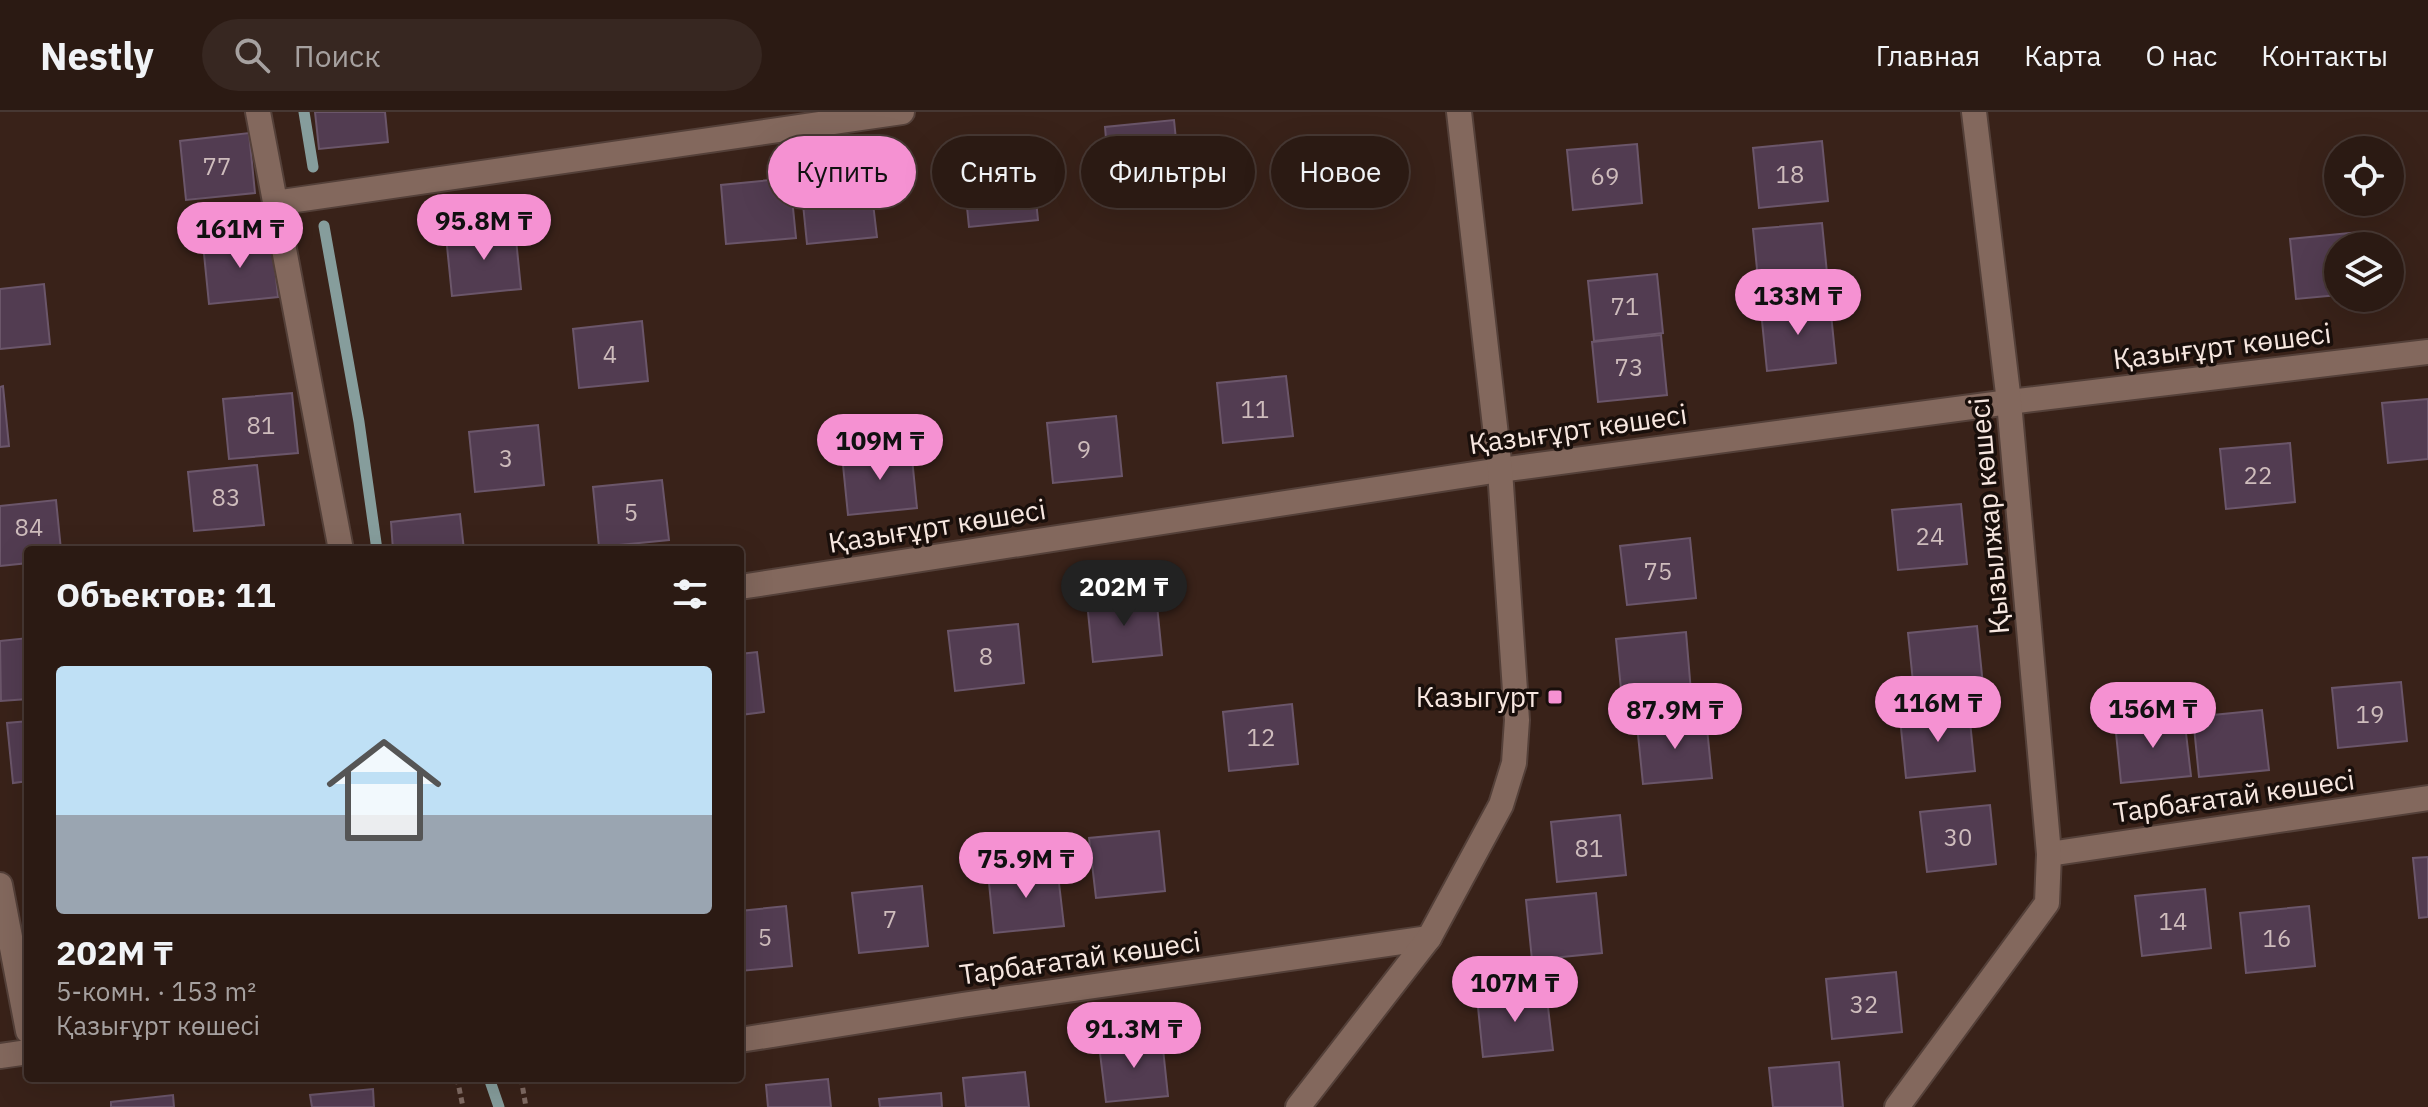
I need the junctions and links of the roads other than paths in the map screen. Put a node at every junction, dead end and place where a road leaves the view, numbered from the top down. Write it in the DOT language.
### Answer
graph roads {
  1 [pos="258,112"];
  2 [pos="902,112"];
  3 [pos="1459,112"];
  4 [pos="1974,112"];
  5 [pos="275,203"];
  6 [pos="2428,352"];
  7 [pos="2009,402"];
  8 [pos="1500,470"];
  9 [pos="340,546"];
  10 [pos="744,586"];
  11 [pos="2428,798"];
  12 [pos="2049,854"];
  13 [pos="0,885"];
  14 [pos="1429,938"];
  15 [pos="24,1010"];
  16 [pos="744,1039"];
  17 [pos="24,1053"];
  18 [pos="0,1056"];
  19 [pos="1298,1107"];
  20 [pos="1897,1107"];
  1 -- 5 [label="street"];
  2 -- 5 [label="street"];
  3 -- 8 [label="street"];
  4 -- 7 [label="street, Қызылжар көшесі"];
  5 -- 9 [label="street"];
  6 -- 7 [label="street, Қазығұрт көшесі"];
  7 -- 8 [label="street, Қазығұрт көшесі"];
  7 -- 12 [label="street, Қызылжар көшесі"];
  8 -- 10 [label="street, Қазығұрт көшесі"];
  8 -- 14 [label="street"];
  11 -- 12 [label="street, Тарбағатай көшесі"];
  12 -- 20 [label="street, Қызылжар көшесі"];
  13 -- 15 [label="street"];
  14 -- 16 [label="street, Тарбағатай көшесі"];
  14 -- 19 [label="street"];
  17 -- 18 [label="street"];
}
